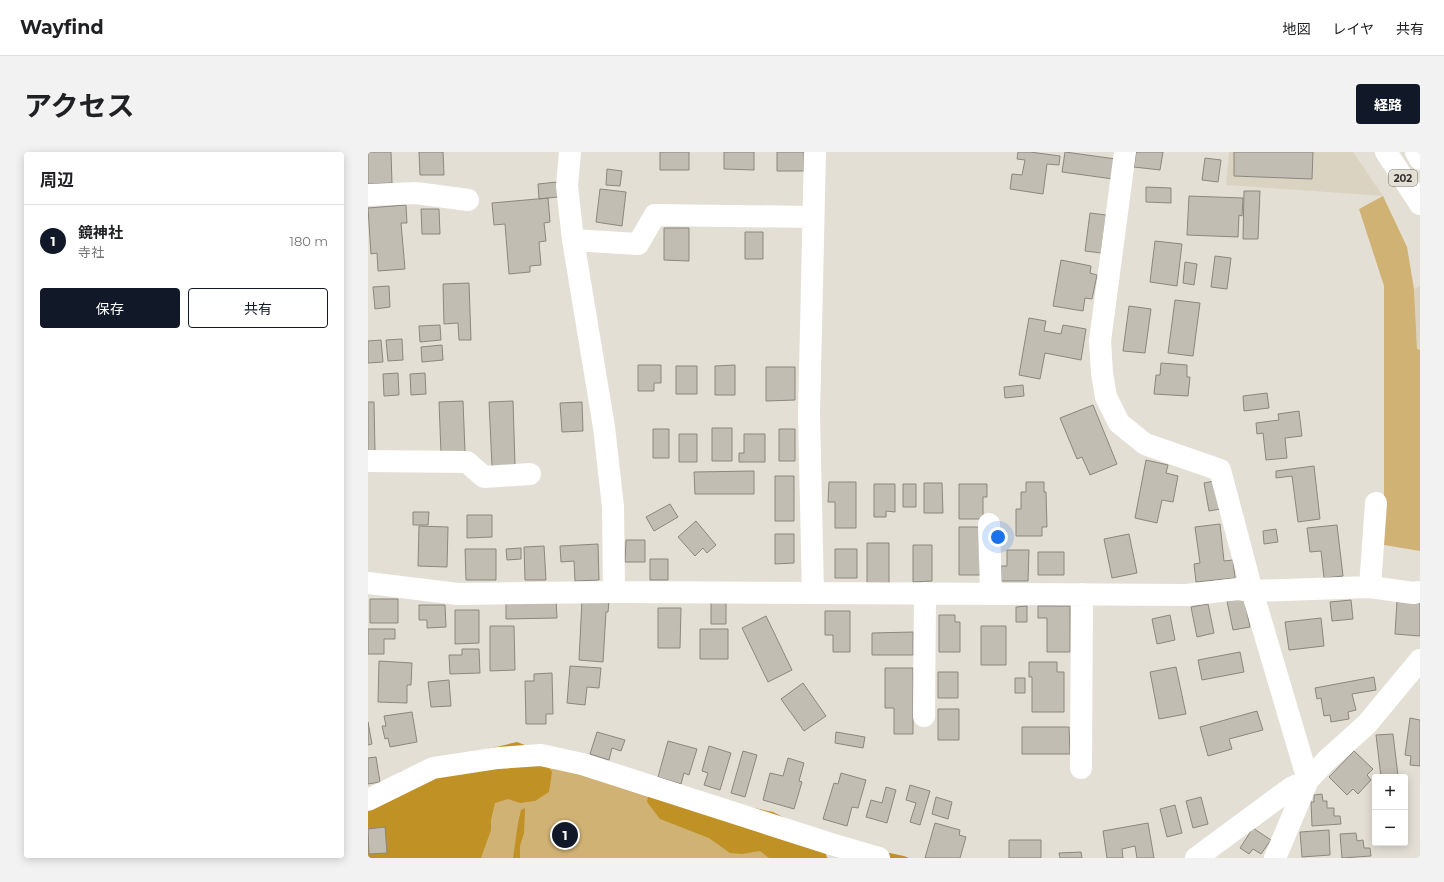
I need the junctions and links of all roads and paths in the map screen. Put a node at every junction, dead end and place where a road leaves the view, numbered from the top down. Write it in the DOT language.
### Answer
graph roads {
  1 [pos="570,152"];
  2 [pos="814,152"];
  3 [pos="1125,152"];
  4 [pos="1386,152"];
  5 [pos="1416,152"];
  6 [pos="1420,158"];
  7 [pos="368,195"];
  8 [pos="468,200"];
  9 [pos="1420,204"];
  10 [pos="813,217"];
  11 [pos="573,240"];
  12 [pos="368,461"];
  13 [pos="530,474"];
  14 [pos="1376,503"];
  15 [pos="989,524"];
  16 [pos="368,583"];
  17 [pos="1370,587"];
  18 [pos="1252,591"];
  19 [pos="614,592"];
  20 [pos="1420,592"];
  21 [pos="813,593"];
  22 [pos="925,593"];
  23 [pos="991,594"];
  24 [pos="1082,594"];
  25 [pos="1420,660"];
  26 [pos="924,716"];
  27 [pos="1081,768"];
  28 [pos="1308,780"];
  29 [pos="368,800"];
  30 [pos="879,858"];
  31 [pos="1196,858"];
  32 [pos="1275,858"];
  1 -- 11 [label="main road"];
  2 -- 10 [label="main road"];
  3 -- 18 [label="main road"];
  4 -- 9 [label="main road, 202"];
  5 -- 6 [label="main road, 202"];
  7 -- 8 [label="main road"];
  10 -- 11 [label="main road"];
  10 -- 21 [label="main road"];
  11 -- 19 [label="main road"];
  12 -- 13 [label="main road"];
  14 -- 17 [label="main road"];
  15 -- 23 [label="main road"];
  16 -- 19 [label="main road"];
  17 -- 18 [label="main road"];
  17 -- 20 [label="main road"];
  18 -- 24 [label="main road"];
  18 -- 28 [label="main road"];
  19 -- 21 [label="main road"];
  21 -- 22 [label="main road"];
  22 -- 23 [label="main road"];
  22 -- 26 [label="main road"];
  23 -- 24 [label="main road"];
  24 -- 27 [label="main road"];
  25 -- 28 [label="main road"];
  28 -- 31 [label="main road"];
  28 -- 32 [label="main road"];
  29 -- 30 [label="main road"];
}
